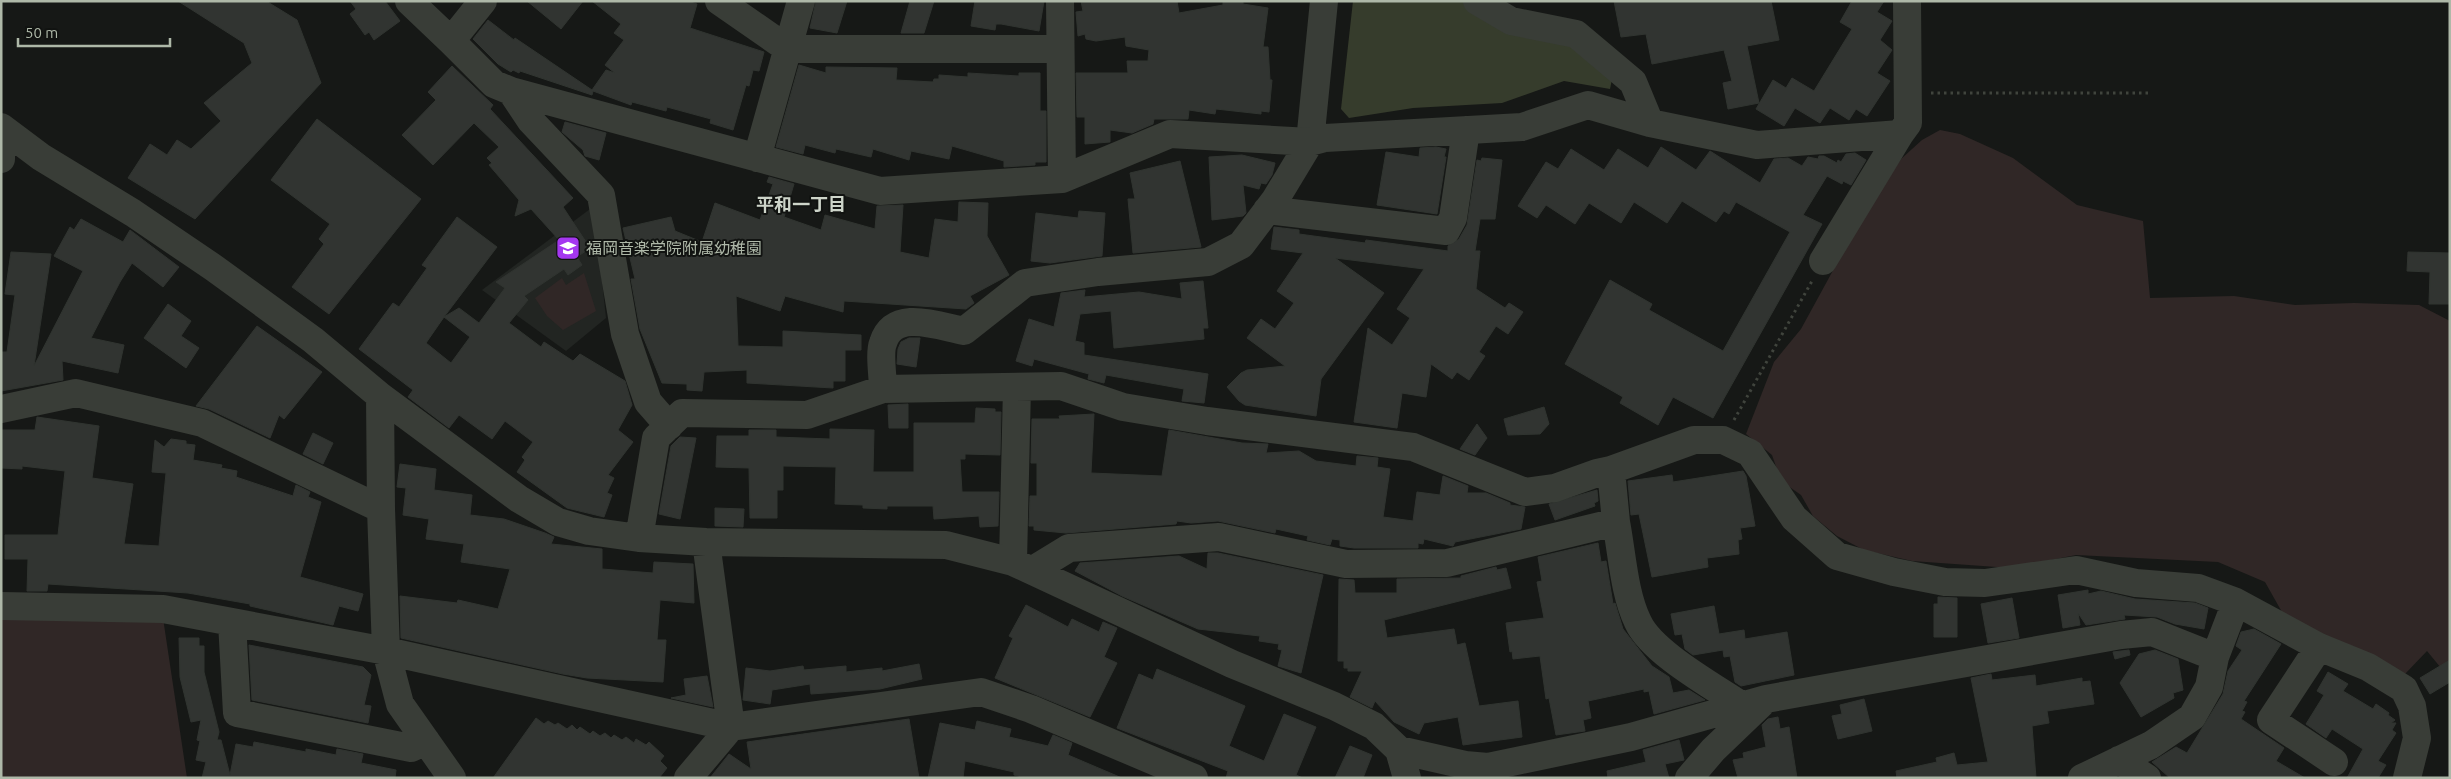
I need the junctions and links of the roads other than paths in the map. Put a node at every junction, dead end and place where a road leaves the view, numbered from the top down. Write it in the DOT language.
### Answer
graph roads {
  1 [pos="409,1"];
  2 [pos="483,1"];
  3 [pos="719,1"];
  4 [pos="802,1"];
  5 [pos="1060,1"];
  6 [pos="1324,1"];
  7 [pos="1477,1"];
  8 [pos="1907,1"];
  9 [pos="451,41"];
  10 [pos="788,49"];
  11 [pos="1060,49"];
  12 [pos="511,91"];
  13 [pos="1650,123"];
  14 [pos="1,127"];
  15 [pos="1466,130"];
  16 [pos="1900,134"];
  17 [pos="1,142"];
  18 [pos="1310,142"];
  19 [pos="758,158"];
  20 [pos="1,159"];
  21 [pos="1062,179"];
  22 [pos="1267,210"];
  23 [pos="1823,261"];
  24 [pos="1017,387"];
  25 [pos="884,389"];
  26 [pos="380,396"];
  27 [pos="1,409"];
  28 [pos="669,426"];
  29 [pos="1611,470"];
  30 [pos="381,509"];
  31 [pos="1616,522"];
  32 [pos="639,538"];
  33 [pos="706,542"];
  34 [pos="1023,566"];
  35 [pos="2236,602"];
  36 [pos="1,606"];
  37 [pos="232,622"];
  38 [pos="2319,647"];
  39 [pos="386,651"];
  40 [pos="2215,657"];
  41 [pos="1755,703"];
  42 [pos="731,726"];
  43 [pos="426,741"];
  44 [pos="1399,750"];
  45 [pos="2119,760"];
  46 [pos="2334,762"];
  47 [pos="452,778"];
  48 [pos="688,778"];
  49 [pos="1194,778"];
  50 [pos="1407,778"];
  51 [pos="1690,778"];
  52 [pos="2082,778"];
  53 [pos="2147,778"];
  54 [pos="2407,778"];
  1 -- 9 [label="street"];
  2 -- 9 [label="street"];
  3 -- 10 [label="street"];
  4 -- 10 [label="street"];
  5 -- 11 [label="street"];
  6 -- 18 [label="street"];
  7 -- 13 [label="street"];
  8 -- 16 [label="street"];
  9 -- 12 [label="street"];
  10 -- 11 [label="street"];
  10 -- 19 [label="street"];
  11 -- 21 [label="street"];
  12 -- 19 [label="street"];
  12 -- 28 [label="street"];
  13 -- 15 [label="street"];
  13 -- 16 [label="street"];
  14 -- 26 [label="street"];
  15 -- 18 [label="street"];
  15 -- 22 [label="street"];
  16 -- 23 [label="street"];
  17 -- 20 [label="street"];
  18 -- 21 [label="street"];
  18 -- 22 [label="street"];
  19 -- 21 [label="street"];
  22 -- 25 [label="street"];
  24 -- 25 [label="street"];
  24 -- 29 [label="street"];
  24 -- 34 [label="street"];
  25 -- 28 [label="street"];
  26 -- 30 [label="street"];
  26 -- 32 [label="street"];
  27 -- 30 [label="street"];
  28 -- 32 [label="street"];
  29 -- 31 [label="street"];
  29 -- 35 [label="street"];
  30 -- 39 [label="street"];
  31 -- 34 [label="street"];
  31 -- 41 [label="street"];
  32 -- 33 [label="street"];
  33 -- 34 [label="street"];
  33 -- 42 [label="street"];
  34 -- 44 [label="street"];
  35 -- 38 [label="street"];
  35 -- 40 [label="street"];
  36 -- 37 [label="street"];
  37 -- 39 [label="street"];
  37 -- 43 [label="street"];
  38 -- 46 [label="street"];
  38 -- 54 [label="street"];
  39 -- 42 [label="street"];
  39 -- 43 [label="street"];
  40 -- 41 [label="street"];
  40 -- 45 [label="street"];
  41 -- 44 [label="street"];
  41 -- 51 [label="street"];
  42 -- 48 [label="street"];
  42 -- 49 [label="street"];
  43 -- 47 [label="street"];
  44 -- 50 [label="street"];
  45 -- 52 [label="street"];
  45 -- 53 [label="street"];
}
